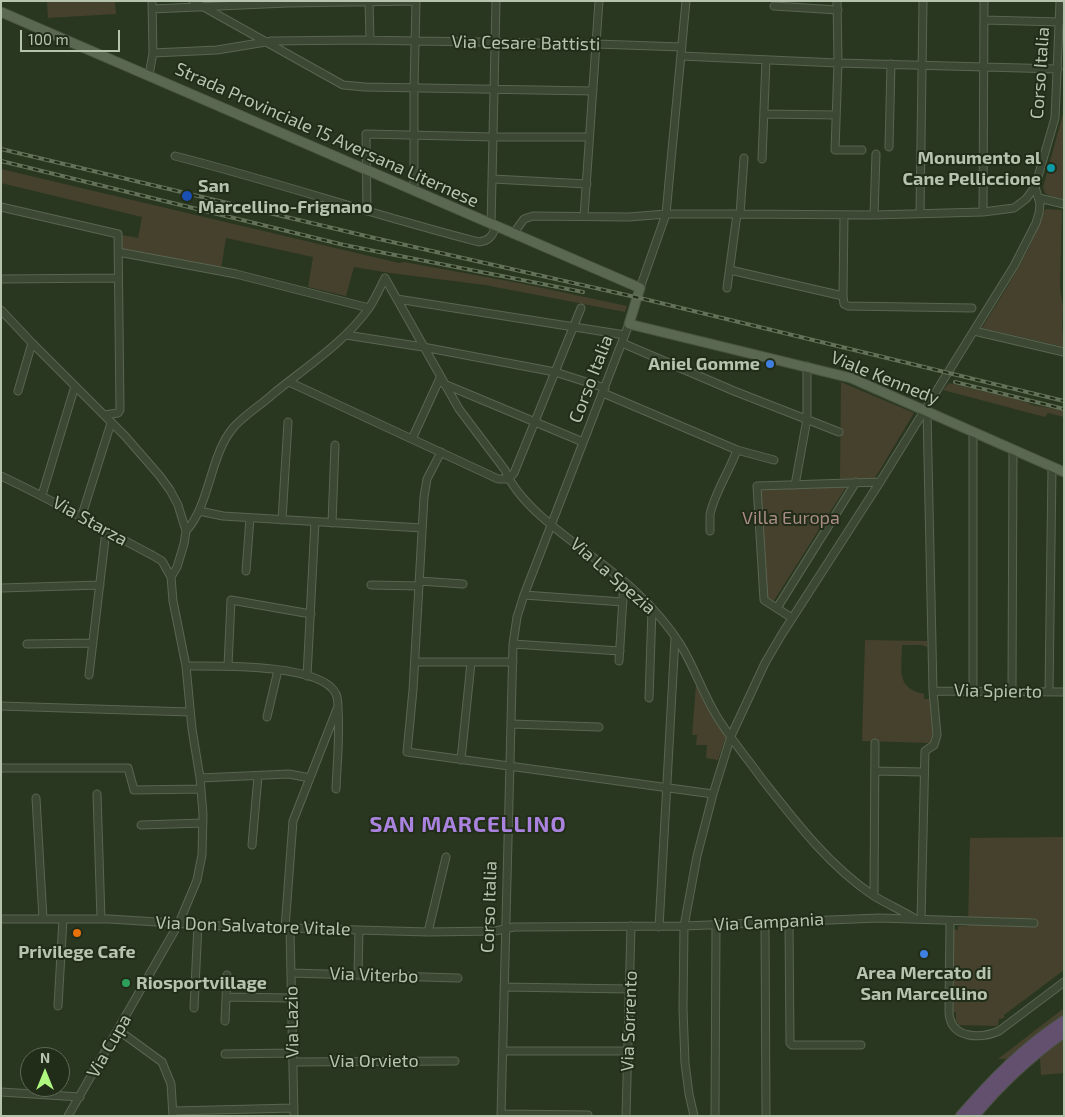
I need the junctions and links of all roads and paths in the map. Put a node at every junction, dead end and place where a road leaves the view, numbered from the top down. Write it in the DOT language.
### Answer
graph roads {
  1 [pos="193,1"];
  2 [pos="416,1"];
  3 [pos="496,1"];
  4 [pos="599,1"];
  5 [pos="686,1"];
  6 [pos="838,1"];
  7 [pos="923,1"];
  8 [pos="984,1"];
  9 [pos="1060,1"];
  10 [pos="369,2"];
  11 [pos="250,3"];
  12 [pos="152,5"];
  13 [pos="774,6"];
  14 [pos="203,7"];
  15 [pos="838,10"];
  16 [pos="1,12"];
  17 [pos="984,20"];
  18 [pos="1060,22"];
  19 [pos="370,40"];
  20 [pos="415,41"];
  21 [pos="265,42"];
  22 [pos="496,42"];
  23 [pos="596,44"];
  24 [pos="682,47"];
  25 [pos="153,53"];
  26 [pos="681,56"];
  27 [pos="766,60"];
  28 [pos="838,63"];
  29 [pos="891,64"];
  30 [pos="923,65"];
  31 [pos="984,67"];
  32 [pos="1058,69"];
  33 [pos="149,75"];
  34 [pos="414,88"];
  35 [pos="495,90"];
  36 [pos="593,91"];
  37 [pos="764,114"];
  38 [pos="836,115"];
  39 [pos="413,135"];
  40 [pos="494,137"];
  41 [pos="589,137"];
  42 [pos="888,147"];
  43 [pos="862,150"];
  44 [pos="876,154"];
  45 [pos="175,156"];
  46 [pos="744,158"];
  47 [pos="762,159"];
  48 [pos="366,170"];
  49 [pos="493,180"];
  50 [pos="587,184"];
  51 [pos="1035,187"];
  52 [pos="414,192"];
  53 [pos="1039,198"];
  54 [pos="1064,204"];
  55 [pos="1,207"];
  56 [pos="367,211"];
  57 [pos="983,212"];
  58 [pos="920,213"];
  59 [pos="666,214"];
  60 [pos="739,214"];
  61 [pos="844,215"];
  62 [pos="874,215"];
  63 [pos="584,216"];
  64 [pos="494,226"];
  65 [pos="513,234"];
  66 [pos="118,252"];
  67 [pos="730,270"];
  68 [pos="118,278"];
  69 [pos="1,280"];
  70 [pos="640,288"];
  71 [pos="727,288"];
  72 [pos="842,296"];
  73 [pos="397,299"];
  74 [pos="369,308"];
  75 [pos="581,308"];
  76 [pos="972,308"];
  77 [pos="1,310"];
  78 [pos="629,324"];
  79 [pos="573,327"];
  80 [pos="974,331"];
  81 [pos="346,335"];
  82 [pos="623,339"];
  83 [pos="32,343"];
  84 [pos="423,347"];
  85 [pos="1064,352"];
  86 [pos="807,366"];
  87 [pos="555,372"];
  88 [pos="442,381"];
  89 [pos="288,382"];
  90 [pos="75,386"];
  91 [pos="18,390"];
  92 [pos="604,390"];
  93 [pos="925,411"];
  94 [pos="104,415"];
  95 [pos="807,419"];
  96 [pos="288,422"];
  97 [pos="111,423"];
  98 [pos="535,423"];
  99 [pos="839,432"];
  100 [pos="973,432"];
  101 [pos="412,439"];
  102 [pos="584,442"];
  103 [pos="335,445"];
  104 [pos="1013,449"];
  105 [pos="737,450"];
  106 [pos="441,452"];
  107 [pos="774,460"];
  108 [pos="1052,466"];
  109 [pos="1064,472"];
  110 [pos="1,476"];
  111 [pos="508,479"];
  112 [pos="856,482"];
  113 [pos="880,482"];
  114 [pos="795,485"];
  115 [pos="42,495"];
  116 [pos="199,511"];
  117 [pos="81,518"];
  118 [pos="250,518"];
  119 [pos="282,520"];
  120 [pos="316,522"];
  121 [pos="332,523"];
  122 [pos="552,525"];
  123 [pos="422,528"];
  124 [pos="106,531"];
  125 [pos="186,531"];
  126 [pos="710,531"];
  127 [pos="246,571"];
  128 [pos="171,577"];
  129 [pos="624,582"];
  130 [pos="419,584"];
  131 [pos="462,584"];
  132 [pos="100,585"];
  133 [pos="371,585"];
  134 [pos="1,588"];
  135 [pos="524,595"];
  136 [pos="623,602"];
  137 [pos="776,608"];
  138 [pos="652,609"];
  139 [pos="310,614"];
  140 [pos="792,618"];
  141 [pos="676,638"];
  142 [pos="93,643"];
  143 [pos="28,644"];
  144 [pos="513,644"];
  145 [pos="620,651"];
  146 [pos="619,661"];
  147 [pos="414,662"];
  148 [pos="513,662"];
  149 [pos="471,663"];
  150 [pos="186,666"];
  151 [pos="228,666"];
  152 [pos="278,670"];
  153 [pos="89,675"];
  154 [pos="307,676"];
  155 [pos="933,691"];
  156 [pos="973,691"];
  157 [pos="1012,691"];
  158 [pos="1049,692"];
  159 [pos="1064,692"];
  160 [pos="649,698"];
  161 [pos="1,706"];
  162 [pos="338,706"];
  163 [pos="190,712"];
  164 [pos="267,717"];
  165 [pos="511,724"];
  166 [pos="599,727"];
  167 [pos="731,736"];
  168 [pos="875,743"];
  169 [pos="461,760"];
  170 [pos="510,766"];
  171 [pos="1,768"];
  172 [pos="875,771"];
  173 [pos="924,772"];
  174 [pos="258,776"];
  175 [pos="200,778"];
  176 [pos="310,778"];
  177 [pos="666,788"];
  178 [pos="336,789"];
  179 [pos="201,790"];
  180 [pos="97,794"];
  181 [pos="713,794"];
  182 [pos="36,798"];
  183 [pos="203,823"];
  184 [pos="141,825"];
  185 [pos="252,845"];
  186 [pos="446,857"];
  187 [pos="874,895"];
  188 [pos="893,906"];
  189 [pos="895,918"];
  190 [pos="1,919"];
  191 [pos="43,919"];
  192 [pos="63,919"];
  193 [pos="101,919"];
  194 [pos="918,919"];
  195 [pos="950,921"];
  196 [pos="790,922"];
  197 [pos="179,923"];
  198 [pos="766,923"];
  199 [pos="1034,923"];
  200 [pos="198,924"];
  201 [pos="716,925"];
  202 [pos="631,926"];
  203 [pos="659,926"];
  204 [pos="684,926"];
  205 [pos="287,928"];
  206 [pos="504,928"];
  207 [pos="359,930"];
  208 [pos="428,932"];
  209 [pos="290,973"];
  210 [pos="227,975"];
  211 [pos="358,975"];
  212 [pos="458,978"];
  213 [pos="1064,982"];
  214 [pos="504,987"];
  215 [pos="630,989"];
  216 [pos="226,997"];
  217 [pos="291,998"];
  218 [pos="58,1006"];
  219 [pos="194,1008"];
  220 [pos="225,1021"];
  221 [pos="1064,1021"];
  222 [pos="118,1030"];
  223 [pos="1064,1032"];
  224 [pos="861,1045"];
  225 [pos="503,1051"];
  226 [pos="628,1051"];
  227 [pos="292,1053"];
  228 [pos="225,1054"];
  229 [pos="455,1061"];
  230 [pos="293,1062"];
  231 [pos="1,1092"];
  232 [pos="80,1097"];
  233 [pos="294,1112"];
  234 [pos="173,1113"];
  235 [pos="588,1114"];
  236 [pos="501,1115"];
  237 [pos="68,1116"];
  238 [pos="626,1116"];
  239 [pos="694,1116"];
  240 [pos="715,1116"];
  241 [pos="766,1116"];
  242 [pos="961,1116"];
  243 [pos="974,1116"];
  1 -- 14 [label="street"];
  2 -- 10 [label="street"];
  2 -- 20 [label="street"];
  3 -- 22 [label="street"];
  4 -- 23 [label="street"];
  5 -- 24 [label="street"];
  6 -- 15 [label="street"];
  7 -- 30 [label="street"];
  8 -- 17 [label="street"];
  9 -- 18 [label="street, Corso Italia"];
  10 -- 11 [label="street"];
  10 -- 19 [label="street"];
  11 -- 14 [label="street"];
  12 -- 14 [label="street"];
  12 -- 25 [label="street"];
  13 -- 15 [label="street"];
  14 -- 21 [label="street"];
  15 -- 28 [label="street"];
  16 -- 33 [label="main road, Strada Provinciale 15 Aversana Liternese"];
  17 -- 18 [label="street"];
  17 -- 31 [label="street"];
  18 -- 32 [label="street, Corso Italia"];
  19 -- 20 [label="street, Via Cesare Battisti"];
  19 -- 21 [label="street, Via Cesare Battisti"];
  20 -- 22 [label="street, Via Cesare Battisti"];
  20 -- 34 [label="street"];
  21 -- 25 [label="street, Via Cesare Battisti"];
  21 -- 34 [label="street"];
  22 -- 23 [label="street, Via Cesare Battisti"];
  22 -- 35 [label="street"];
  23 -- 24 [label="street, Via Cesare Battisti"];
  23 -- 36 [label="street"];
  24 -- 26 [label="street"];
  25 -- 33 [label="street"];
  26 -- 27 [label="street"];
  26 -- 59 [label="street"];
  27 -- 28 [label="street"];
  27 -- 37 [label="street"];
  28 -- 29 [label="street"];
  28 -- 38 [label="street"];
  29 -- 30 [label="street"];
  29 -- 42 [label="street"];
  30 -- 31 [label="street"];
  30 -- 58 [label="street"];
  31 -- 32 [label="street"];
  31 -- 57 [label="street"];
  32 -- 51 [label="street, Corso Italia"];
  33 -- 48 [label="main road, Strada Provinciale 15 Aversana Liternese"];
  34 -- 35 [label="street"];
  34 -- 39 [label="street"];
  35 -- 36 [label="street"];
  35 -- 40 [label="street"];
  36 -- 41 [label="street"];
  37 -- 38 [label="street"];
  37 -- 47 [label="street"];
  38 -- 43 [label="street"];
  39 -- 40 [label="street"];
  39 -- 48 [label="street"];
  39 -- 52 [label="street"];
  40 -- 41 [label="street"];
  40 -- 49 [label="street"];
  41 -- 50 [label="street"];
  44 -- 62 [label="street"];
  45 -- 56 [label="street"];
  46 -- 60 [label="street"];
  48 -- 52 [label="main road, Strada Provinciale 15 Aversana Liternese"];
  48 -- 56 [label="street"];
  49 -- 50 [label="street"];
  49 -- 64 [label="street"];
  50 -- 63 [label="street"];
  51 -- 53 [label="street"];
  51 -- 57 [label="street, Corso Italia"];
  52 -- 64 [label="main road, Strada Provinciale 15 Aversana Liternese"];
  53 -- 54 [label="street"];
  53 -- 80 [label="street"];
  55 -- 66 [label="street"];
  56 -- 64 [label="street"];
  57 -- 58 [label="street, Corso Italia"];
  58 -- 62 [label="street, Corso Italia"];
  59 -- 60 [label="street, Corso Italia"];
  59 -- 63 [label="street"];
  59 -- 70 [label="street, Corso Italia"];
  60 -- 61 [label="street, Corso Italia"];
  60 -- 67 [label="street"];
  61 -- 62 [label="street, Corso Italia"];
  61 -- 72 [label="street"];
  63 -- 65 [label="street"];
  64 -- 65 [label="main road, Strada Provinciale 15 Aversana Liternese"];
  65 -- 70 [label="main road, Strada Provinciale 15 Aversana Liternese"];
  66 -- 68 [label="street"];
  66 -- 74 [label="street"];
  67 -- 71 [label="street"];
  67 -- 72 [label="street"];
  68 -- 69 [label="street"];
  68 -- 94 [label="street"];
  70 -- 78 [label="main road, Corso Italia"];
  72 -- 76 [label="street"];
  73 -- 74 [label="street, Via La Spezia"];
  73 -- 79 [label="street"];
  73 -- 84 [label="street, Via La Spezia"];
  74 -- 81 [label="street"];
  75 -- 79 [label="street"];
  77 -- 83 [label="street"];
  78 -- 82 [label="street, Corso Italia"];
  78 -- 86 [label="main road, Viale Kennedy"];
  79 -- 82 [label="street"];
  79 -- 87 [label="street"];
  80 -- 85 [label="street"];
  80 -- 93 [label="street"];
  81 -- 84 [label="street"];
  81 -- 89 [label="street"];
  82 -- 92 [label="street, Corso Italia"];
  82 -- 95 [label="street"];
  83 -- 90 [label="street"];
  83 -- 91 [label="street"];
  84 -- 87 [label="street"];
  84 -- 88 [label="street, Via La Spezia"];
  86 -- 93 [label="main road, Viale Kennedy"];
  86 -- 95 [label="street"];
  87 -- 92 [label="street"];
  87 -- 98 [label="street"];
  88 -- 98 [label="street"];
  88 -- 101 [label="street"];
  88 -- 111 [label="street, Via La Spezia"];
  89 -- 101 [label="street"];
  89 -- 116 [label="street"];
  90 -- 94 [label="street"];
  90 -- 115 [label="street"];
  92 -- 102 [label="street, Corso Italia"];
  92 -- 105 [label="street"];
  93 -- 100 [label="main road, Viale Kennedy"];
  93 -- 113 [label="street"];
  93 -- 155 [label="street"];
  94 -- 97 [label="street"];
  95 -- 99 [label="street"];
  95 -- 114 [label="street"];
  96 -- 119 [label="street"];
  97 -- 117 [label="street"];
  97 -- 125 [label="street"];
  98 -- 102 [label="street"];
  98 -- 111 [label="street"];
  100 -- 104 [label="main road, Viale Kennedy"];
  100 -- 156 [label="street"];
  101 -- 106 [label="street"];
  102 -- 122 [label="street, Corso Italia"];
  103 -- 121 [label="street"];
  104 -- 108 [label="main road, Viale Kennedy"];
  104 -- 157 [label="street"];
  105 -- 107 [label="street"];
  105 -- 126 [label="street"];
  106 -- 111 [label="street"];
  106 -- 123 [label="street"];
  108 -- 109 [label="main road, Viale Kennedy"];
  108 -- 158 [label="street"];
  110 -- 115 [label="street, Via Starza"];
  111 -- 122 [label="street, Via La Spezia"];
  112 -- 113 [label="street"];
  112 -- 114 [label="street"];
  112 -- 137 [label="street"];
  113 -- 140 [label="street"];
  114 -- 137 [label="street"];
  115 -- 117 [label="street, Via Starza"];
  116 -- 118 [label="street"];
  116 -- 125 [label="street"];
  117 -- 124 [label="street, Via Starza"];
  118 -- 119 [label="street"];
  118 -- 127 [label="street"];
  119 -- 120 [label="street"];
  120 -- 121 [label="street"];
  120 -- 139 [label="street"];
  121 -- 123 [label="street"];
  122 -- 129 [label="street, Via La Spezia"];
  122 -- 135 [label="street, Corso Italia"];
  123 -- 130 [label="street"];
  124 -- 128 [label="street, Via Starza"];
  124 -- 132 [label="street"];
  125 -- 128 [label="street"];
  128 -- 150 [label="street, Via Cupa"];
  129 -- 136 [label="street"];
  129 -- 138 [label="street, Via La Spezia"];
  130 -- 131 [label="street"];
  130 -- 133 [label="street"];
  130 -- 147 [label="street"];
  132 -- 134 [label="street"];
  132 -- 142 [label="street"];
  135 -- 136 [label="street"];
  135 -- 144 [label="street, Corso Italia"];
  136 -- 145 [label="street"];
  137 -- 140 [label="street"];
  138 -- 141 [label="street, Via La Spezia"];
  138 -- 160 [label="street"];
  139 -- 151 [label="street"];
  139 -- 154 [label="street"];
  140 -- 167 [label="street"];
  141 -- 167 [label="street, Via La Spezia"];
  141 -- 177 [label="street"];
  142 -- 143 [label="street"];
  142 -- 153 [label="street"];
  144 -- 145 [label="street"];
  144 -- 148 [label="street, Corso Italia"];
  145 -- 146 [label="street"];
  147 -- 149 [label="street"];
  147 -- 169 [label="street"];
  148 -- 149 [label="street"];
  148 -- 165 [label="street, Corso Italia"];
  149 -- 169 [label="street"];
  150 -- 151 [label="street"];
  150 -- 163 [label="street, Via Cupa"];
  151 -- 152 [label="street"];
  152 -- 154 [label="street"];
  152 -- 164 [label="street"];
  154 -- 162 [label="street"];
  155 -- 156 [label="street, Via Spierto"];
  155 -- 173 [label="street"];
  156 -- 157 [label="street, Via Spierto"];
  157 -- 158 [label="street, Via Spierto"];
  158 -- 159 [label="street, Via Spierto"];
  161 -- 163 [label="street"];
  162 -- 176 [label="street, Via Lazio"];
  162 -- 178 [label="street"];
  163 -- 175 [label="street, Via Cupa"];
  165 -- 166 [label="street"];
  165 -- 170 [label="street, Corso Italia"];
  167 -- 181 [label="street"];
  167 -- 187 [label="street, Via La Spezia"];
  168 -- 172 [label="street"];
  169 -- 170 [label="street"];
  170 -- 177 [label="street"];
  170 -- 206 [label="street, Corso Italia"];
  171 -- 179 [label="street"];
  172 -- 173 [label="street"];
  172 -- 187 [label="street"];
  173 -- 194 [label="street"];
  174 -- 175 [label="street"];
  174 -- 176 [label="street"];
  174 -- 185 [label="street"];
  175 -- 179 [label="street, Via Cupa"];
  176 -- 205 [label="street, Via Lazio"];
  177 -- 181 [label="street"];
  177 -- 203 [label="street"];
  179 -- 183 [label="street, Via Cupa"];
  180 -- 193 [label="street"];
  181 -- 204 [label="street"];
  182 -- 191 [label="street"];
  183 -- 184 [label="street"];
  183 -- 197 [label="street, Via Cupa"];
  186 -- 208 [label="street"];
  187 -- 188 [label="street, Via La Spezia"];
  188 -- 189 [label="street"];
  188 -- 194 [label="street, Via La Spezia"];
  189 -- 194 [label="street, Via Campania"];
  189 -- 196 [label="street, Via Campania"];
  190 -- 191 [label="street, Via Don Salvatore Vitale"];
  191 -- 192 [label="street, Via Don Salvatore Vitale"];
  192 -- 193 [label="street, Via Don Salvatore Vitale"];
  192 -- 218 [label="street"];
  193 -- 197 [label="street, Via Don Salvatore Vitale"];
  194 -- 195 [label="street, Via Campania"];
  195 -- 199 [label="street, Via Campania"];
  195 -- 213 [label="street"];
  196 -- 198 [label="street, Via Campania"];
  196 -- 224 [label="street"];
  197 -- 200 [label="street, Via Don Salvatore Vitale"];
  197 -- 222 [label="street, Via Cupa"];
  198 -- 201 [label="street, Via Campania"];
  198 -- 241 [label="street"];
  200 -- 205 [label="street, Via Don Salvatore Vitale"];
  200 -- 219 [label="street"];
  201 -- 204 [label="street, Via Campania"];
  201 -- 240 [label="street"];
  202 -- 203 [label="street, Via Campania"];
  202 -- 206 [label="street, Via Campania"];
  202 -- 215 [label="street, Via Sorrento"];
  203 -- 204 [label="street, Via Campania"];
  204 -- 239 [label="street"];
  205 -- 207 [label="street, Via Don Salvatore Vitale"];
  205 -- 209 [label="street, Via Lazio"];
  206 -- 208 [label="street, Via Don Salvatore Vitale"];
  206 -- 214 [label="street, Corso Italia"];
  207 -- 208 [label="street, Via Don Salvatore Vitale"];
  207 -- 211 [label="street"];
  209 -- 211 [label="street, Via Viterbo"];
  209 -- 217 [label="street, Via Lazio"];
  210 -- 216 [label="street"];
  211 -- 212 [label="street, Via Viterbo"];
  214 -- 215 [label="street"];
  214 -- 225 [label="street, Corso Italia"];
  215 -- 226 [label="street, Via Sorrento"];
  216 -- 217 [label="street"];
  216 -- 220 [label="street"];
  217 -- 227 [label="street, Via Lazio"];
  221 -- 242 [label="highway"];
  222 -- 232 [label="street, Via Cupa"];
  222 -- 234 [label="street"];
  223 -- 243 [label="highway"];
  225 -- 226 [label="street"];
  225 -- 236 [label="street, Corso Italia"];
  226 -- 238 [label="street, Via Sorrento"];
  227 -- 228 [label="street"];
  227 -- 230 [label="street, Via Lazio"];
  229 -- 230 [label="street, Via Orvieto"];
  230 -- 233 [label="street, Via Lazio"];
  231 -- 232 [label="street"];
  232 -- 237 [label="street, Via Cupa"];
  233 -- 234 [label="street"];
  235 -- 236 [label="street"];
}
